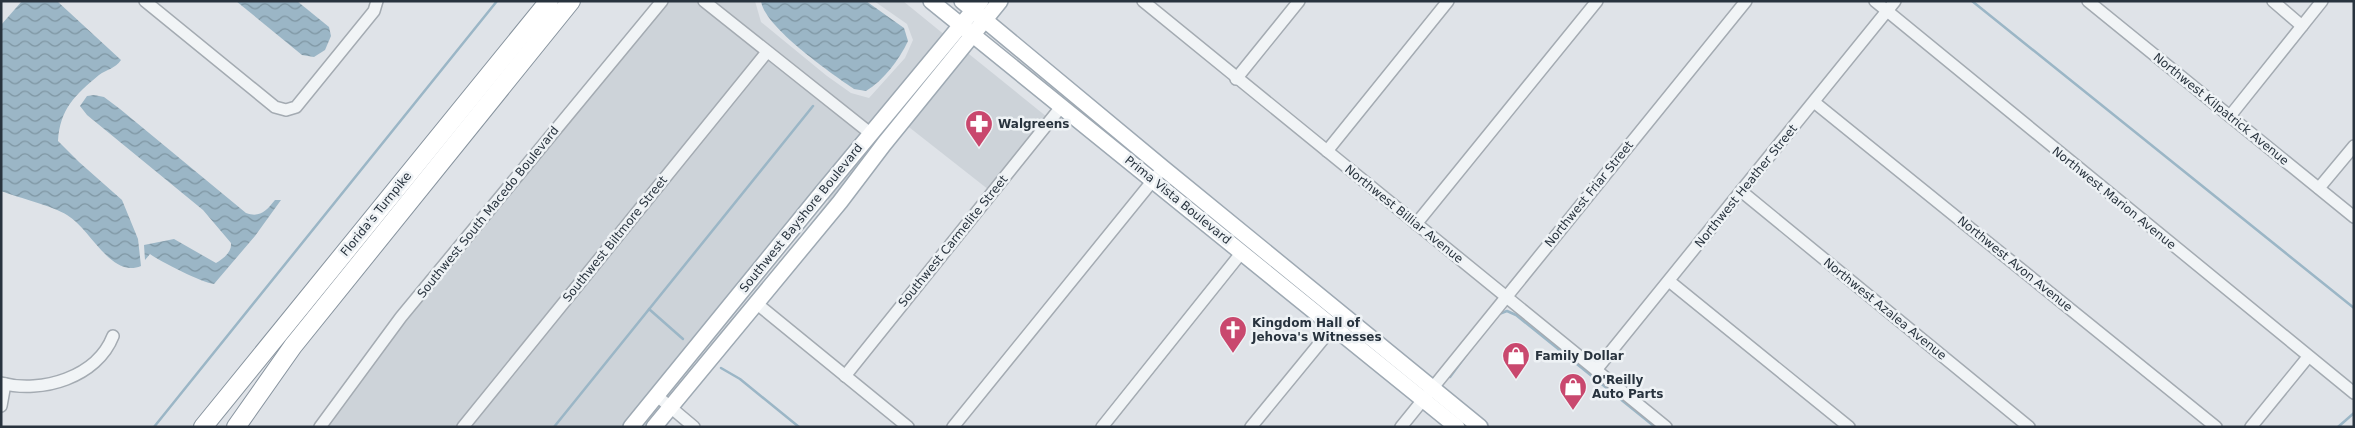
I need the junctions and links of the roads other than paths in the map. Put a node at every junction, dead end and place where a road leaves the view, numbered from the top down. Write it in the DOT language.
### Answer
graph roads {
  1 [pos="146,1"];
  2 [pos="377,1"];
  3 [pos="549,1"];
  4 [pos="572,1"];
  5 [pos="662,1"];
  6 [pos="704,1"];
  7 [pos="931,1"];
  8 [pos="1000,1"];
  9 [pos="1299,1"];
  10 [pos="1448,1"];
  11 [pos="1597,1"];
  12 [pos="1746,1"];
  13 [pos="1875,1"];
  14 [pos="1895,1"];
  15 [pos="2088,1"];
  16 [pos="2273,1"];
  17 [pos="2322,1"];
  18 [pos="1147,3"];
  19 [pos="976,8"];
  20 [pos="1887,11"];
  21 [pos="2302,26"];
  22 [pos="967,29"];
  23 [pos="767,52"];
  24 [pos="1236,79"];
  25 [pos="1814,102"];
  26 [pos="1061,107"];
  27 [pos="2230,116"];
  28 [pos="870,133"];
  29 [pos="2354,146"];
  30 [pos="1327,151"];
  31 [pos="1158,174"];
  32 [pos="826,187"];
  33 [pos="2319,188"];
  34 [pos="1741,191"];
  35 [pos="2354,217"];
  36 [pos="1416,224"];
  37 [pos="776,249"];
  38 [pos="1242,252"];
  39 [pos="796,256"];
  40 [pos="1669,281"];
  41 [pos="1505,297"];
  42 [pos="756,303"];
  43 [pos="743,319"];
  44 [pos="1333,326"];
  45 [pos="113,336"];
  46 [pos="2308,357"];
  47 [pos="1596,370"];
  48 [pos="845,376"];
  49 [pos="3,384"];
  50 [pos="1427,394"];
  51 [pos="2354,394"];
  52 [pos="656,395"];
  53 [pos="1,406"];
  54 [pos="670,407"];
  55 [pos="203,427"];
  56 [pos="236,427"];
  57 [pos="320,427"];
  58 [pos="463,427"];
  59 [pos="631,427"];
  60 [pos="654,427"];
  61 [pos="694,427"];
  62 [pos="908,427"];
  63 [pos="952,427"];
  64 [pos="1102,427"];
  65 [pos="1251,427"];
  66 [pos="1400,427"];
  67 [pos="1457,427"];
  68 [pos="1480,427"];
  69 [pos="1666,427"];
  70 [pos="1849,427"];
  71 [pos="2029,427"];
  72 [pos="2216,427"];
  73 [pos="2251,427"];
  1 -- 2 [label="street"];
  3 -- 55 [label="highway, Florida's Turnpike"];
  4 -- 56 [label="highway, Florida's Turnpike"];
  5 -- 57 [label="street, Southwest South Macedo Boulevard"];
  6 -- 23 [label="street"];
  7 -- 22 [label="main road, Prima Vista Boulevard"];
  8 -- 19 [label="main road, Southwest Bayshore Boulevard"];
  9 -- 24 [label="street"];
  10 -- 30 [label="street"];
  11 -- 36 [label="street"];
  12 -- 41 [label="street, Northwest Friar Street"];
  13 -- 20 [label="street, Northwest Marion Avenue"];
  14 -- 20 [label="street, Northwest Heather Street"];
  15 -- 27 [label="street, Northwest Kilpatrick Avenue"];
  16 -- 21 [label="street"];
  17 -- 21 [label="street"];
  18 -- 24 [label="street, Northwest Billiar Avenue"];
  19 -- 22 [label="main road, Southwest Bayshore Boulevard"];
  19 -- 31 [label="main road, Prima Vista Boulevard"];
  20 -- 25 [label="street, Northwest Heather Street"];
  20 -- 46 [label="street, Northwest Marion Avenue"];
  21 -- 27 [label="street"];
  22 -- 26 [label="main road, Prima Vista Boulevard"];
  22 -- 28 [label="main road, Southwest Bayshore Boulevard"];
  22 -- 39 [label="main road, Southwest Bayshore Boulevard"];
  23 -- 28 [label="street"];
  23 -- 58 [label="street, Southwest Biltmore Street"];
  24 -- 30 [label="street, Northwest Billiar Avenue"];
  25 -- 34 [label="street, Northwest Heather Street"];
  25 -- 72 [label="street, Northwest Avon Avenue"];
  26 -- 31 [label="main road, Prima Vista Boulevard"];
  26 -- 48 [label="street, Southwest Carmelite Street"];
  27 -- 33 [label="street, Northwest Kilpatrick Avenue"];
  28 -- 32 [label="main road, Southwest Bayshore Boulevard"];
  29 -- 33 [label="street"];
  30 -- 36 [label="street, Northwest Billiar Avenue"];
  31 -- 38 [label="main road, Prima Vista Boulevard"];
  31 -- 50 [label="main road, Prima Vista Boulevard"];
  31 -- 63 [label="street"];
  32 -- 37 [label="main road, Southwest Bayshore Boulevard"];
  32 -- 39 [label="main road"];
  33 -- 35 [label="street, Northwest Kilpatrick Avenue"];
  34 -- 40 [label="street, Northwest Heather Street"];
  34 -- 71 [label="street, Northwest Azalea Avenue"];
  36 -- 41 [label="street, Northwest Billiar Avenue"];
  37 -- 43 [label="main road"];
  37 -- 52 [label="main road, Southwest Bayshore Boulevard"];
  38 -- 44 [label="main road, Prima Vista Boulevard"];
  38 -- 64 [label="street"];
  39 -- 42 [label="main road, Southwest Bayshore Boulevard"];
  40 -- 47 [label="street, Northwest Heather Street"];
  40 -- 70 [label="street"];
  41 -- 47 [label="street, Northwest Billiar Avenue"];
  41 -- 50 [label="street, Northwest Friar Street"];
  42 -- 43 [label="main road, Southwest Bayshore Boulevard"];
  42 -- 48 [label="street"];
  43 -- 54 [label="main road, Southwest Bayshore Boulevard"];
  44 -- 50 [label="main road, Prima Vista Boulevard"];
  44 -- 65 [label="street"];
  45 -- 49 [label="street"];
  46 -- 51 [label="street, Northwest Marion Avenue"];
  46 -- 73 [label="street"];
  47 -- 69 [label="street, Northwest Billiar Avenue"];
  48 -- 62 [label="street"];
  49 -- 53 [label="street"];
  50 -- 66 [label="street, Northwest Friar Street"];
  50 -- 67 [label="main road"];
  50 -- 68 [label="main road"];
  52 -- 54 [label="street"];
  52 -- 59 [label="main road, Southwest Bayshore Boulevard"];
  54 -- 60 [label="main road, Southwest Bayshore Boulevard"];
  54 -- 61 [label="street"];
}
